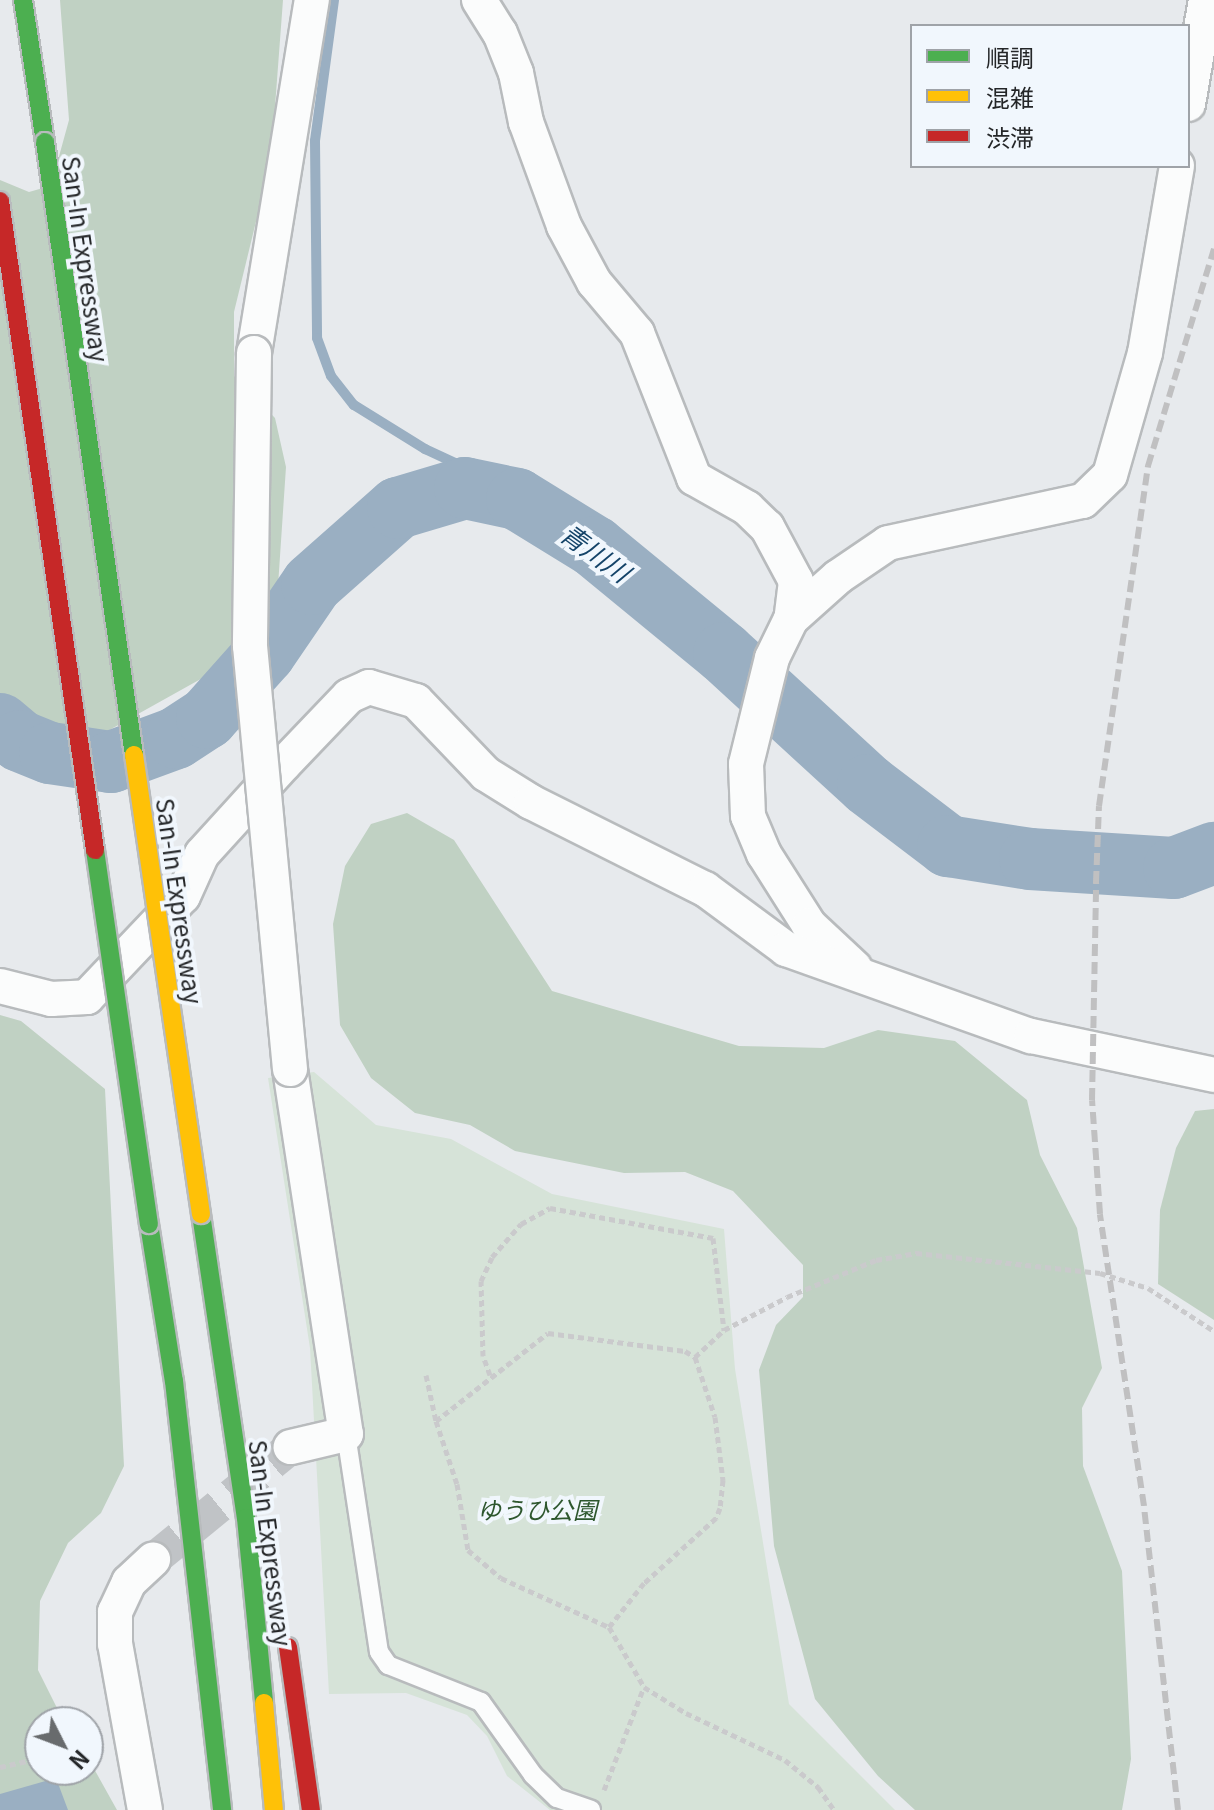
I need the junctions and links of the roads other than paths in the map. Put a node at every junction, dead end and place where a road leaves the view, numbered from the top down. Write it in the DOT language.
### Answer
graph roads {
  1 [pos="23,0"];
  2 [pos="312,0"];
  3 [pos="479,0"];
  4 [pos="1206,0"];
  5 [pos="1190,92"];
  6 [pos="1177,168"];
  7 [pos="0,201"];
  8 [pos="791,619"];
  9 [pos="863,976"];
  10 [pos="0,986"];
  11 [pos="1214,1075"];
  12 [pos="207,1257"];
  13 [pos="346,1434"];
  14 [pos="291,1447"];
  15 [pos="270,1553"];
  16 [pos="153,1560"];
  17 [pos="283,1624"];
  18 [pos="595,1806"];
  19 [pos="145,1810"];
  20 [pos="222,1810"];
  21 [pos="274,1810"];
  22 [pos="311,1810"];
  1 -- 12 [label="highway, San-In Expressway, bridge"];
  2 -- 13 [label="street, bridge"];
  3 -- 8 [label="street"];
  4 -- 5 [label="street"];
  6 -- 8 [label="street"];
  7 -- 20 [label="highway, bridge"];
  8 -- 9 [label="street"];
  9 -- 10 [label="street"];
  9 -- 11 [label="street"];
  12 -- 15 [label="highway"];
  12 -- 21 [label="highway, San-In Expressway"];
  13 -- 14 [label="street"];
  13 -- 18 [label="lane"];
  16 -- 19 [label="street"];
  17 -- 22 [label="highway"];
}
